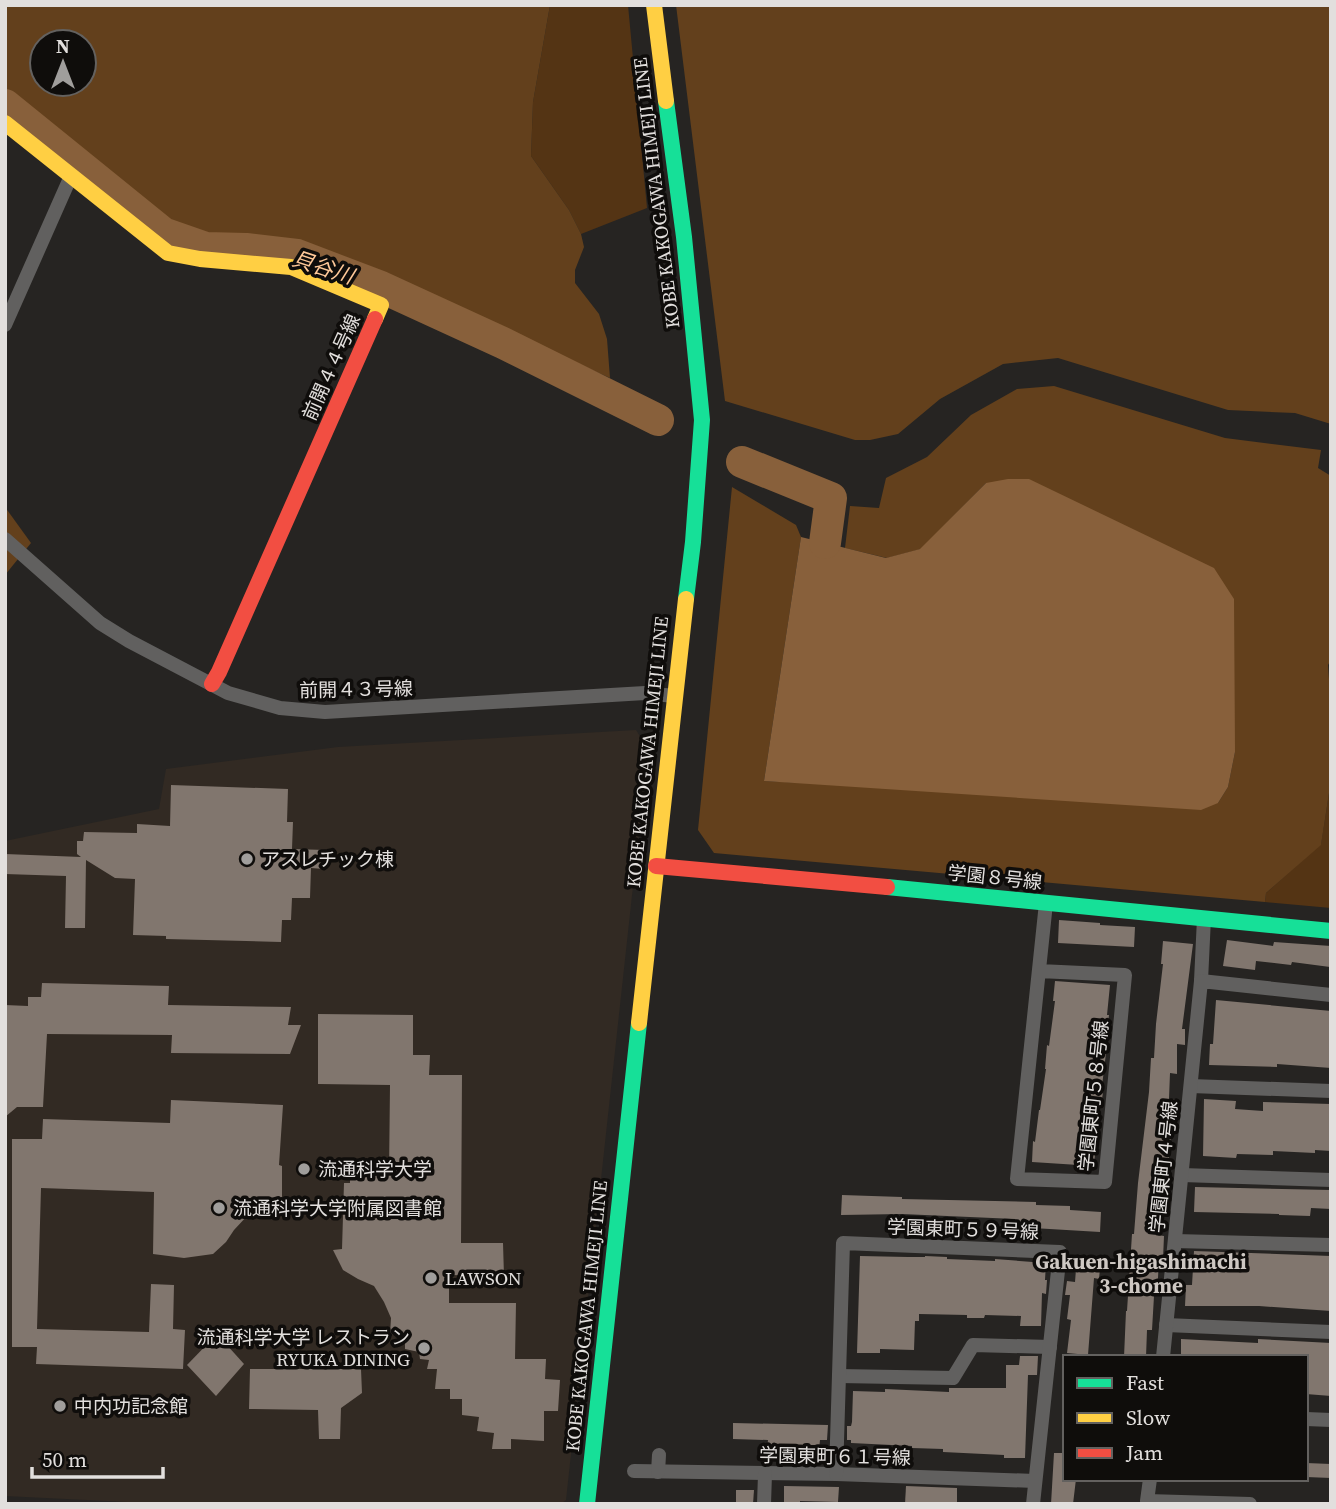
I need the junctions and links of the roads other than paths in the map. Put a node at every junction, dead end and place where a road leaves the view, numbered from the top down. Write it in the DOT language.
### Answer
graph roads {
  1 [pos="654,5"];
  2 [pos="5,123"];
  3 [pos="71,176"];
  4 [pos="5,325"];
  5 [pos="5,539"];
  6 [pos="212,684"];
  7 [pos="674,696"];
  8 [pos="656,866"];
  9 [pos="1046,903"];
  10 [pos="1204,918"];
  11 [pos="1331,930"];
  12 [pos="1039,971"];
  13 [pos="1201,981"];
  14 [pos="1331,995"];
  15 [pos="1191,1086"];
  16 [pos="1331,1091"];
  17 [pos="1182,1175"];
  18 [pos="1331,1180"];
  19 [pos="1175,1241"];
  20 [pos="1331,1245"];
  21 [pos="1166,1325"];
  22 [pos="1331,1332"];
  23 [pos="1050,1347"];
  24 [pos="1163,1355"];
  25 [pos="839,1376"];
  26 [pos="1308,1419"];
  27 [pos="1331,1420"];
  28 [pos="659,1455"];
  29 [pos="634,1471"];
  30 [pos="658,1472"];
  31 [pos="765,1474"];
  32 [pos="836,1474"];
  33 [pos="1035,1481"];
  34 [pos="1150,1481"];
  35 [pos="587,1504"];
  36 [pos="764,1504"];
  37 [pos="1033,1504"];
  38 [pos="1250,1504"];
  1 -- 7 [label="street, KOBE KAKOGAWA HIMEJI LINE"];
  2 -- 3 [label="street, 前開４４号線"];
  3 -- 4 [label="street"];
  3 -- 6 [label="street, 前開４４号線"];
  5 -- 6 [label="street, 前開４３号線"];
  6 -- 7 [label="street, 前開４３号線"];
  7 -- 8 [label="street, KOBE KAKOGAWA HIMEJI LINE"];
  8 -- 9 [label="street, 学園８号線"];
  8 -- 35 [label="street, KOBE KAKOGAWA HIMEJI LINE"];
  9 -- 10 [label="street, 学園８号線"];
  9 -- 12 [label="street, 学園東町５８号線"];
  10 -- 11 [label="street, 学園８号線"];
  10 -- 13 [label="street, 学園東町４号線"];
  12 -- 12 [label="street, 学園東町５８号線"];
  13 -- 14 [label="street"];
  13 -- 15 [label="street, 学園東町４号線"];
  15 -- 16 [label="street"];
  15 -- 17 [label="street, 学園東町４号線"];
  17 -- 18 [label="street"];
  17 -- 19 [label="street, 学園東町４号線"];
  19 -- 20 [label="street"];
  19 -- 21 [label="street, 学園東町４号線"];
  21 -- 22 [label="street"];
  21 -- 24 [label="street, 学園東町４号線"];
  23 -- 25 [label="street"];
  23 -- 25 [label="street, 学園東町５９号線"];
  23 -- 33 [label="street, 学園東町５９号線"];
  25 -- 32 [label="street, 学園東町５９号線"];
  26 -- 27 [label="street"];
  28 -- 30 [label="street"];
  29 -- 30 [label="street, 学園東町６１号線"];
  30 -- 31 [label="street, 学園東町６１号線"];
  31 -- 32 [label="street, 学園東町６１号線"];
  31 -- 36 [label="street"];
  32 -- 33 [label="street, 学園東町６１号線"];
  33 -- 37 [label="street, 学園東町５９号線"];
  34 -- 38 [label="street"];
}
